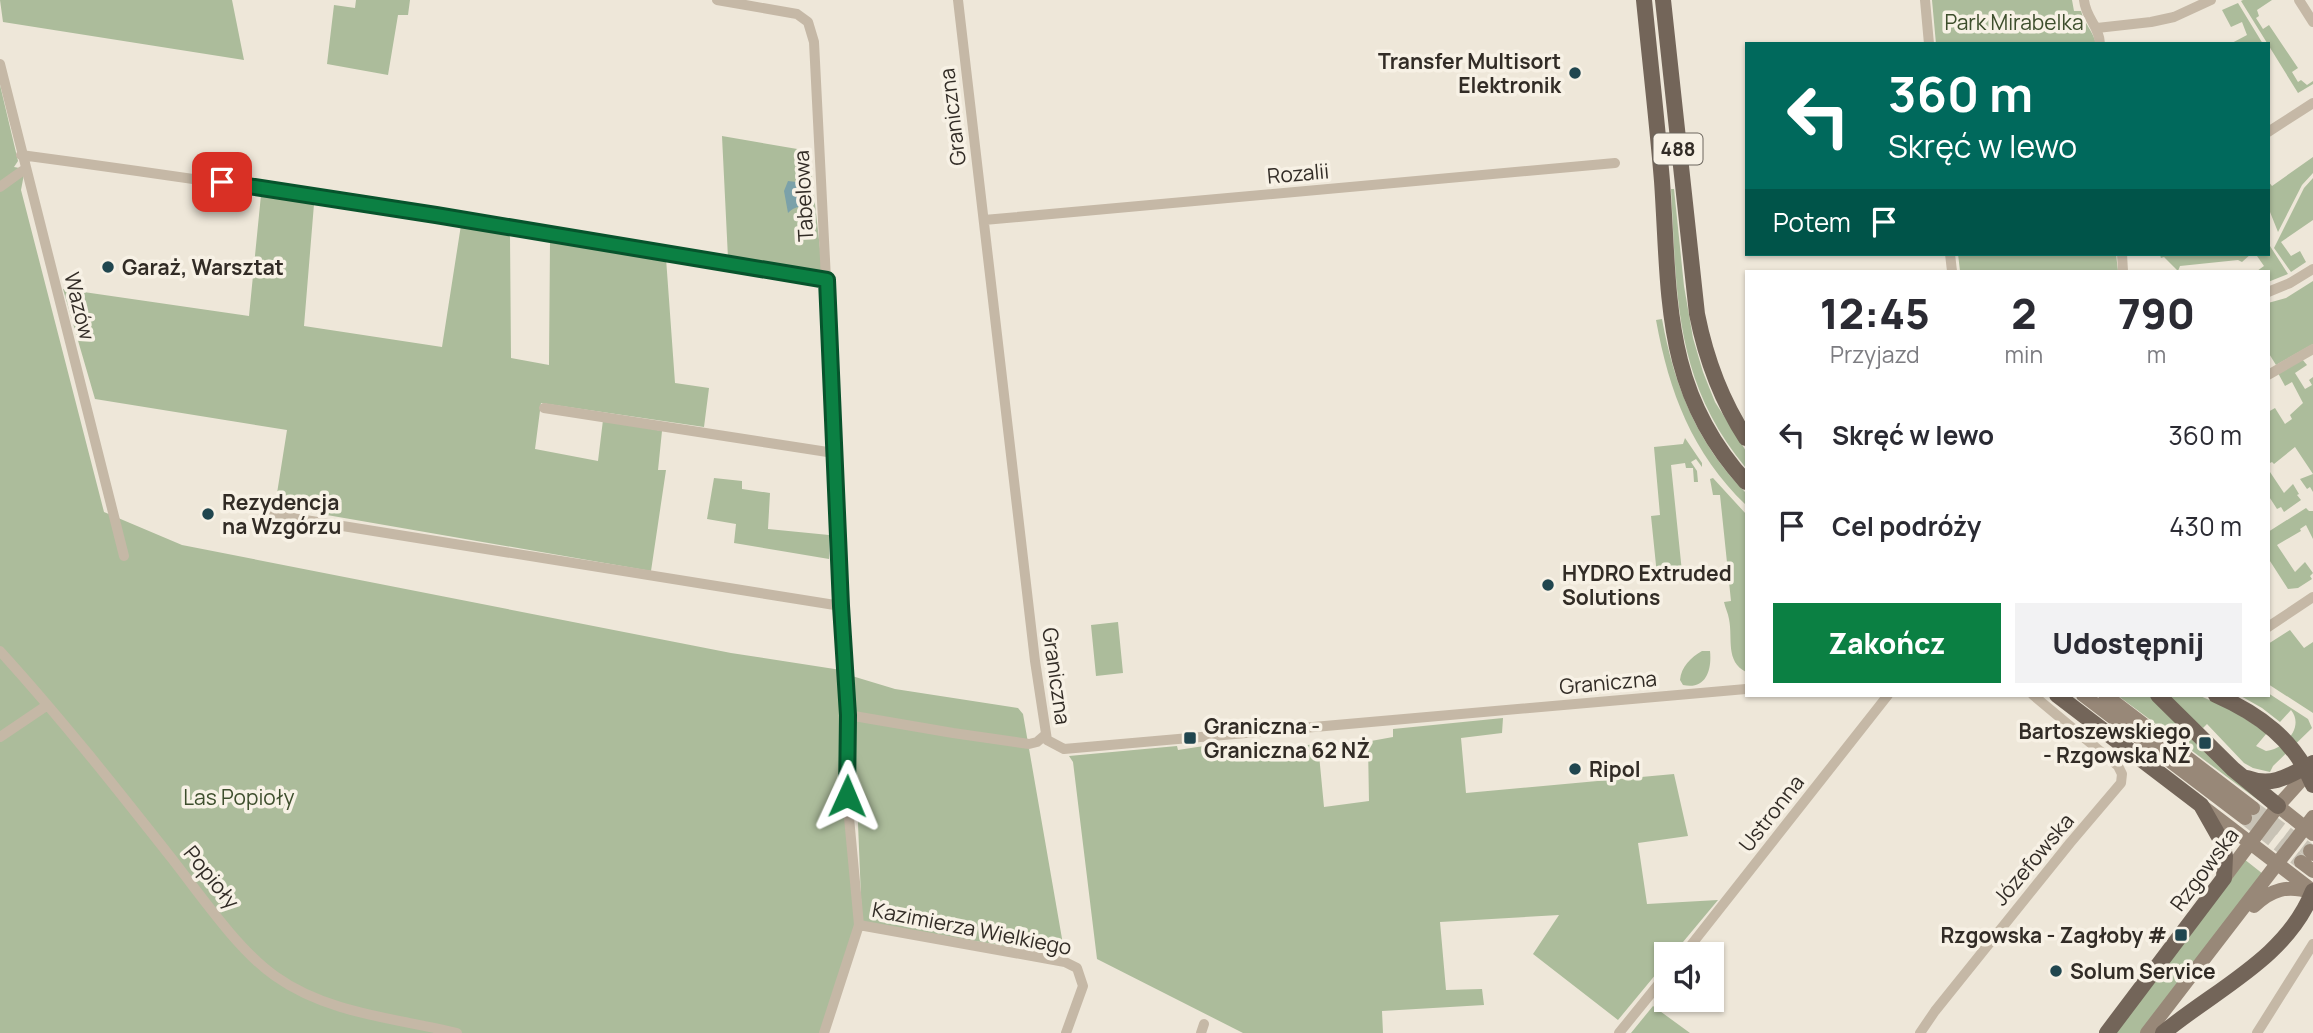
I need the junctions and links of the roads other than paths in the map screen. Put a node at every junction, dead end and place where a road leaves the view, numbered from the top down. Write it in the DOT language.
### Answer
graph roads {
  1 [pos="717,0"];
  2 [pos="958,0"];
  3 [pos="1644,0"];
  4 [pos="1663,0"];
  5 [pos="1925,0"];
  6 [pos="2084,0"];
  7 [pos="2211,0"];
  8 [pos="2299,0"];
  9 [pos="2313,22"];
  10 [pos="2097,28"];
  11 [pos="1929,42"];
  12 [pos="2100,42"];
  13 [pos="0,64"];
  14 [pos="2313,103"];
  15 [pos="2270,131"];
  16 [pos="22,155"];
  17 [pos="1615,163"];
  18 [pos="25,169"];
  19 [pos="0,187"];
  20 [pos="984,220"];
  21 [pos="2313,269"];
  22 [pos="827,280"];
  23 [pos="2270,291"];
  24 [pos="2313,349"];
  25 [pos="2270,374"];
  26 [pos="544,408"];
  27 [pos="1745,436"];
  28 [pos="834,453"];
  29 [pos="1745,481"];
  30 [pos="274,515"];
  31 [pos="124,556"];
  32 [pos="2313,597"];
  33 [pos="841,606"];
  34 [pos="2270,626"];
  35 [pos="0,651"];
  36 [pos="1745,688"];
  37 [pos="1886,697"];
  38 [pos="2036,697"];
  39 [pos="2060,697"];
  40 [pos="2086,697"];
  41 [pos="2107,697"];
  42 [pos="2160,697"];
  43 [pos="2220,697"];
  44 [pos="46,706"];
  45 [pos="848,715"];
  46 [pos="1045,735"];
  47 [pos="0,737"];
  48 [pos="2313,765"];
  49 [pos="2238,774"];
  50 [pos="2313,785"];
  51 [pos="2201,805"];
  52 [pos="2278,806"];
  53 [pos="2310,826"];
  54 [pos="2250,843"];
  55 [pos="2277,864"];
  56 [pos="2224,878"];
  57 [pos="2313,891"];
  58 [pos="2236,919"];
  59 [pos="859,925"];
  60 [pos="1693,942"];
  61 [pos="2313,944"];
  62 [pos="1654,990"];
  63 [pos="457,1033"];
  64 [pos="824,1033"];
  65 [pos="1066,1033"];
  66 [pos="1619,1033"];
  67 [pos="1920,1033"];
  68 [pos="2107,1033"];
  69 [pos="2147,1033"];
  70 [pos="2164,1033"];
  71 [pos="2257,1033"];
  1 -- 22 [label="street, Tabelowa"];
  2 -- 20 [label="street, Graniczna"];
  3 -- 29 [label="main road, 488"];
  4 -- 27 [label="main road, 488"];
  5 -- 11 [label="street"];
  6 -- 10 [label="street"];
  7 -- 10 [label="street"];
  8 -- 9 [label="street"];
  10 -- 12 [label="street"];
  13 -- 16 [label="street, Wazów"];
  14 -- 15 [label="street"];
  16 -- 18 [label="street, Wazów"];
  16 -- 22 [label="street"];
  17 -- 20 [label="street, Rozalii"];
  18 -- 19 [label="street"];
  18 -- 31 [label="street, Wazów"];
  20 -- 46 [label="street, Graniczna"];
  21 -- 23 [label="street"];
  22 -- 28 [label="street, Tabelowa"];
  24 -- 25 [label="street"];
  26 -- 28 [label="street"];
  28 -- 33 [label="street, Tabelowa"];
  30 -- 33 [label="street"];
  32 -- 34 [label="street"];
  33 -- 45 [label="street, Tabelowa"];
  35 -- 44 [label="street, Popioły"];
  36 -- 46 [label="street, Graniczna"];
  37 -- 60 [label="street, Ustronna"];
  38 -- 67 [label="street, Józefowska"];
  39 -- 51 [label="main road"];
  40 -- 41 [label="main road"];
  42 -- 49 [label="main road"];
  43 -- 50 [label="main road"];
  44 -- 47 [label="street"];
  44 -- 63 [label="street, Popioły"];
  45 -- 46 [label="street"];
  45 -- 59 [label="street, Tabelowa"];
  48 -- 49 [label="main road"];
  48 -- 52 [label="main road, Rzgowska"];
  49 -- 52 [label="main road"];
  51 -- 54 [label="main road"];
  51 -- 56 [label="main road"];
  52 -- 53 [label="main road"];
  52 -- 54 [label="main road, Rzgowska"];
  53 -- 55 [label="main road"];
  54 -- 55 [label="main road"];
  54 -- 56 [label="main road, Rzgowska"];
  55 -- 57 [label="main road"];
  55 -- 58 [label="main road"];
  56 -- 68 [label="main road, Rzgowska"];
  57 -- 58 [label="main road"];
  57 -- 70 [label="main road"];
  58 -- 69 [label="main road"];
  59 -- 64 [label="street"];
  59 -- 65 [label="street, Kazimierza Wielkiego"];
  61 -- 71 [label="street"];
  62 -- 66 [label="street"];
}
